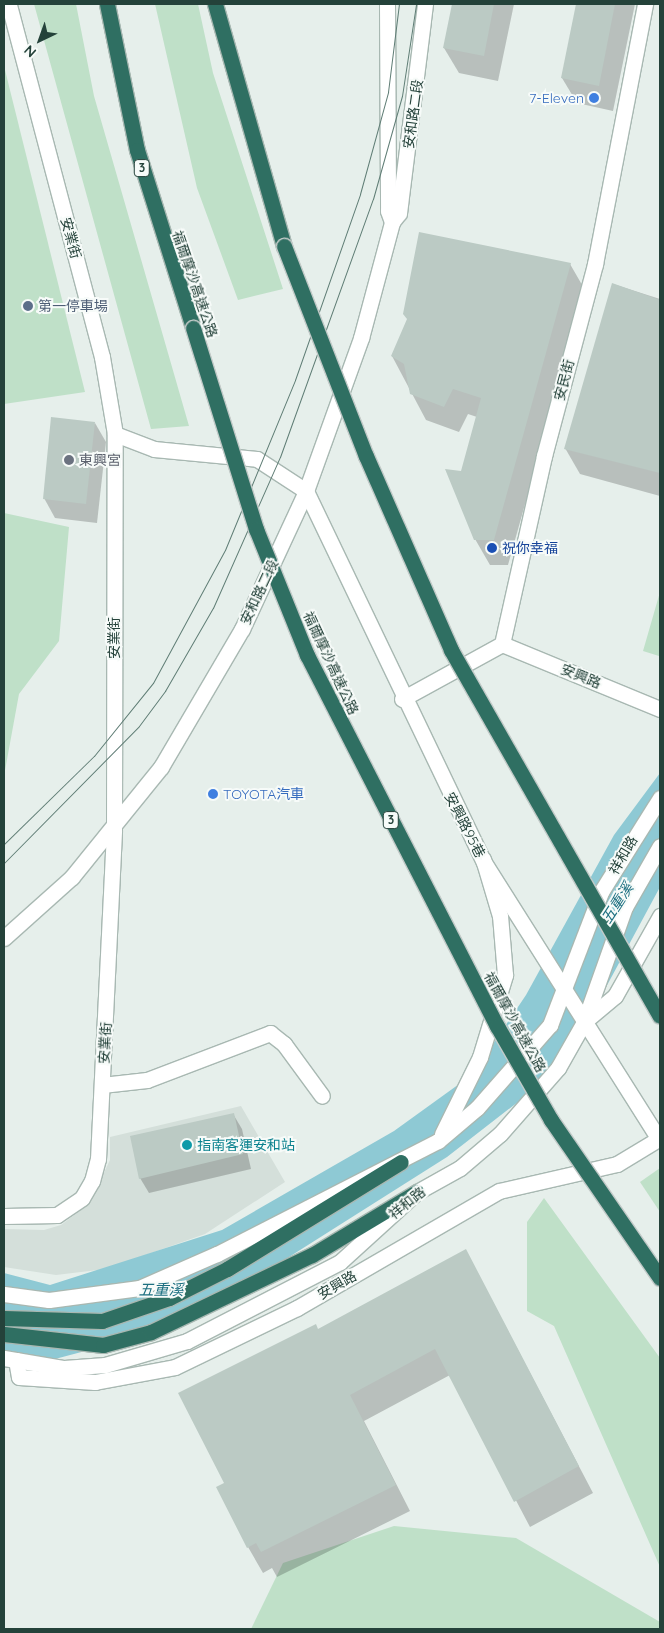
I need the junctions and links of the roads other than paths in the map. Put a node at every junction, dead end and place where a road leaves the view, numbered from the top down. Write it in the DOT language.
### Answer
graph roads {
  1 [pos="9,4"];
  2 [pos="106,4"];
  3 [pos="215,4"];
  4 [pos="387,4"];
  5 [pos="425,4"];
  6 [pos="645,4"];
  7 [pos="392,222"];
  8 [pos="114,434"];
  9 [pos="306,491"];
  10 [pos="502,644"];
  11 [pos="402,699"];
  12 [pos="660,709"];
  13 [pos="660,798"];
  14 [pos="114,830"];
  15 [pos="660,846"];
  16 [pos="482,859"];
  17 [pos="660,916"];
  18 [pos="4,938"];
  19 [pos="565,991"];
  20 [pos="660,1016"];
  21 [pos="584,1022"];
  22 [pos="102,1085"];
  23 [pos="322,1096"];
  24 [pos="660,1139"];
  25 [pos="438,1142"];
  26 [pos="402,1162"];
  27 [pos="418,1192"];
  28 [pos="4,1216"];
  29 [pos="660,1278"];
  30 [pos="4,1294"];
  31 [pos="4,1318"];
  32 [pos="4,1334"];
  33 [pos="10,1359"];
  1 -- 8 [label="street, 安業街"];
  2 -- 29 [label="highway, 福爾摩沙高速公路 / 3, bridge"];
  3 -- 20 [label="highway, bridge"];
  4 -- 7 [label="street, 安和路二段"];
  5 -- 7 [label="street, 安和路二段"];
  6 -- 10 [label="street, 安民街"];
  7 -- 9 [label="street, 安和路二段"];
  8 -- 9 [label="street"];
  8 -- 14 [label="street, 安業街"];
  9 -- 11 [label="street, 安興路95巷"];
  9 -- 14 [label="street, 安和路二段"];
  10 -- 11 [label="street"];
  10 -- 12 [label="street, 安興路"];
  11 -- 16 [label="street, 安興路95巷"];
  13 -- 19 [label="street, 祥和路"];
  14 -- 18 [label="street, 安和路二段"];
  14 -- 22 [label="street, 安業街"];
  15 -- 21 [label="street, 祥和路"];
  16 -- 19 [label="street, 安興路95巷"];
  16 -- 25 [label="street"];
  17 -- 21 [label="street"];
  19 -- 21 [label="street, 安興路95巷"];
  19 -- 25 [label="street, 祥和路"];
  21 -- 24 [label="street, 安興路95巷"];
  21 -- 27 [label="street, 祥和路"];
  22 -- 23 [label="street"];
  22 -- 28 [label="street, 安業街"];
  24 -- 33 [label="street, 安興路"];
  25 -- 26 [label="street, 祥和路"];
  26 -- 30 [label="street, 祥和路"];
  26 -- 31 [label="highway"];
  27 -- 32 [label="highway"];
  27 -- 33 [label="street, 祥和路"];
}
